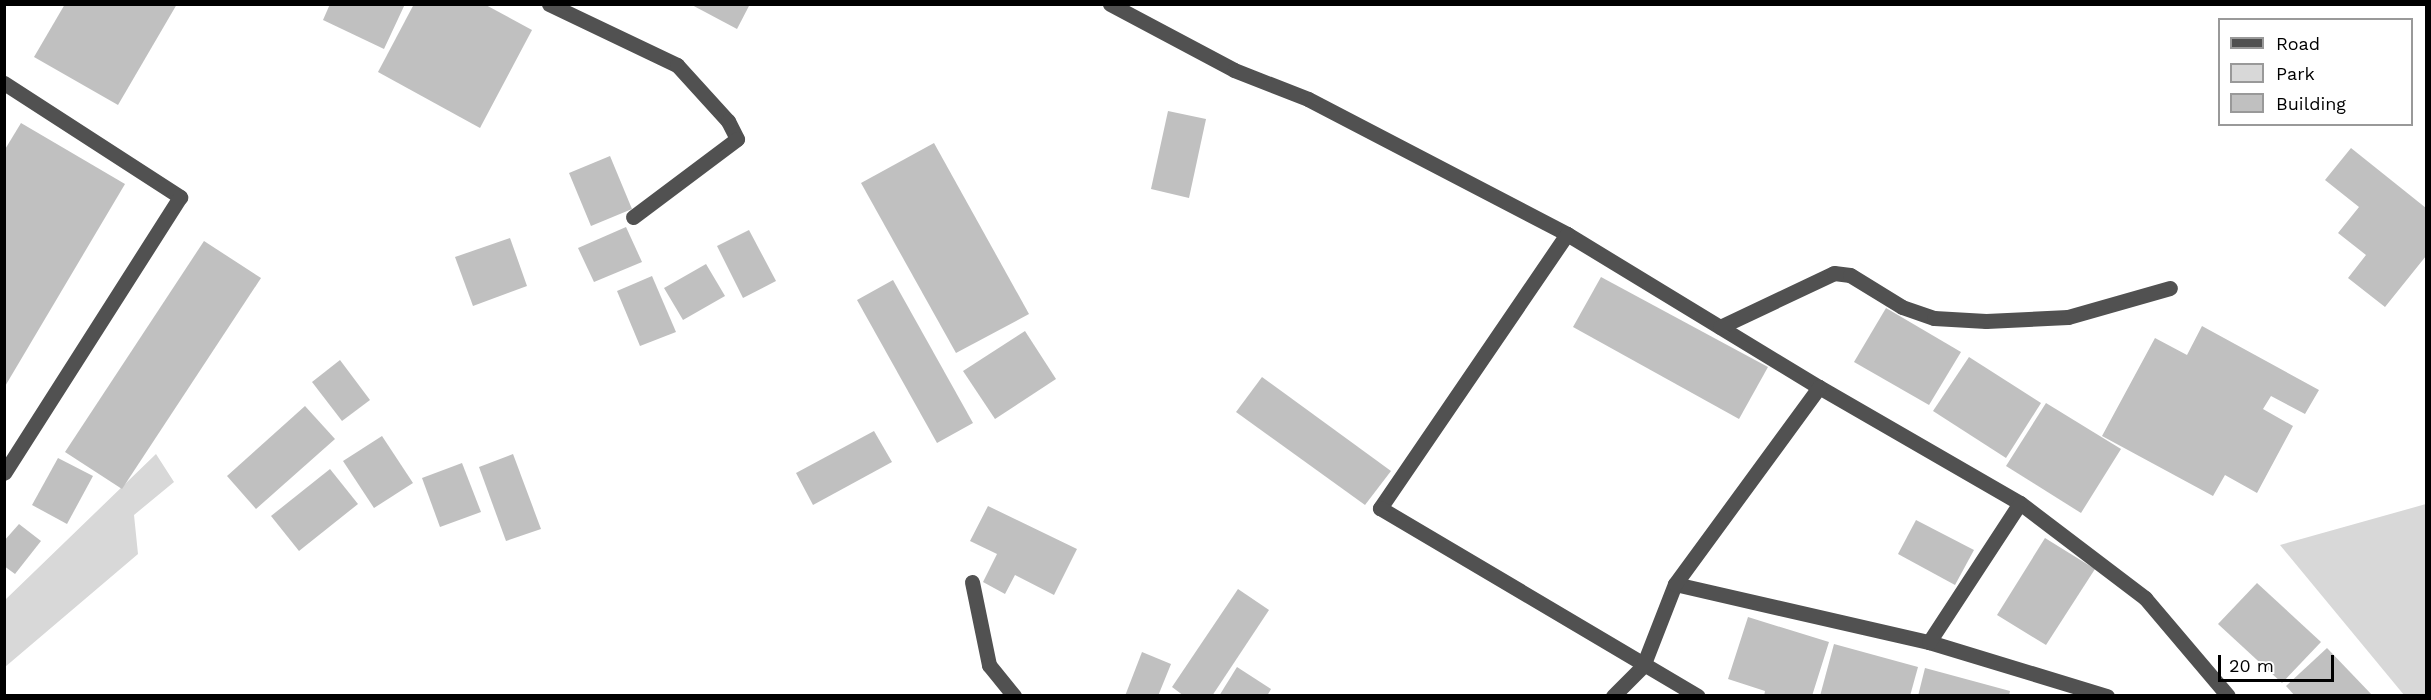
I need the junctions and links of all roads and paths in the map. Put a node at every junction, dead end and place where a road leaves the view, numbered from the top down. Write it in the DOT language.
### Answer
graph roads {
  1 [pos="549,4"];
  2 [pos="1110,4"];
  3 [pos="4,83"];
  4 [pos="633,217"];
  5 [pos="1567,234"];
  6 [pos="2170,288"];
  7 [pos="1720,327"];
  8 [pos="1819,387"];
  9 [pos="4,473"];
  10 [pos="2020,503"];
  11 [pos="972,582"];
  12 [pos="1675,584"];
  13 [pos="1929,642"];
  14 [pos="1643,666"];
  15 [pos="1014,696"];
  16 [pos="1613,696"];
  17 [pos="1698,696"];
  18 [pos="2107,696"];
  19 [pos="2228,696"];
  1 -- 4 [label="street"];
  2 -- 5 [label="street"];
  3 -- 9 [label="street"];
  5 -- 7 [label="street"];
  5 -- 14 [label="street"];
  6 -- 7 [label="street"];
  7 -- 8 [label="street"];
  8 -- 10 [label="street"];
  8 -- 12 [label="street"];
  10 -- 13 [label="street"];
  10 -- 19 [label="street"];
  11 -- 15 [label="street"];
  12 -- 13 [label="street"];
  12 -- 14 [label="street"];
  13 -- 18 [label="street"];
  14 -- 16 [label="street"];
  14 -- 17 [label="street"];
}
